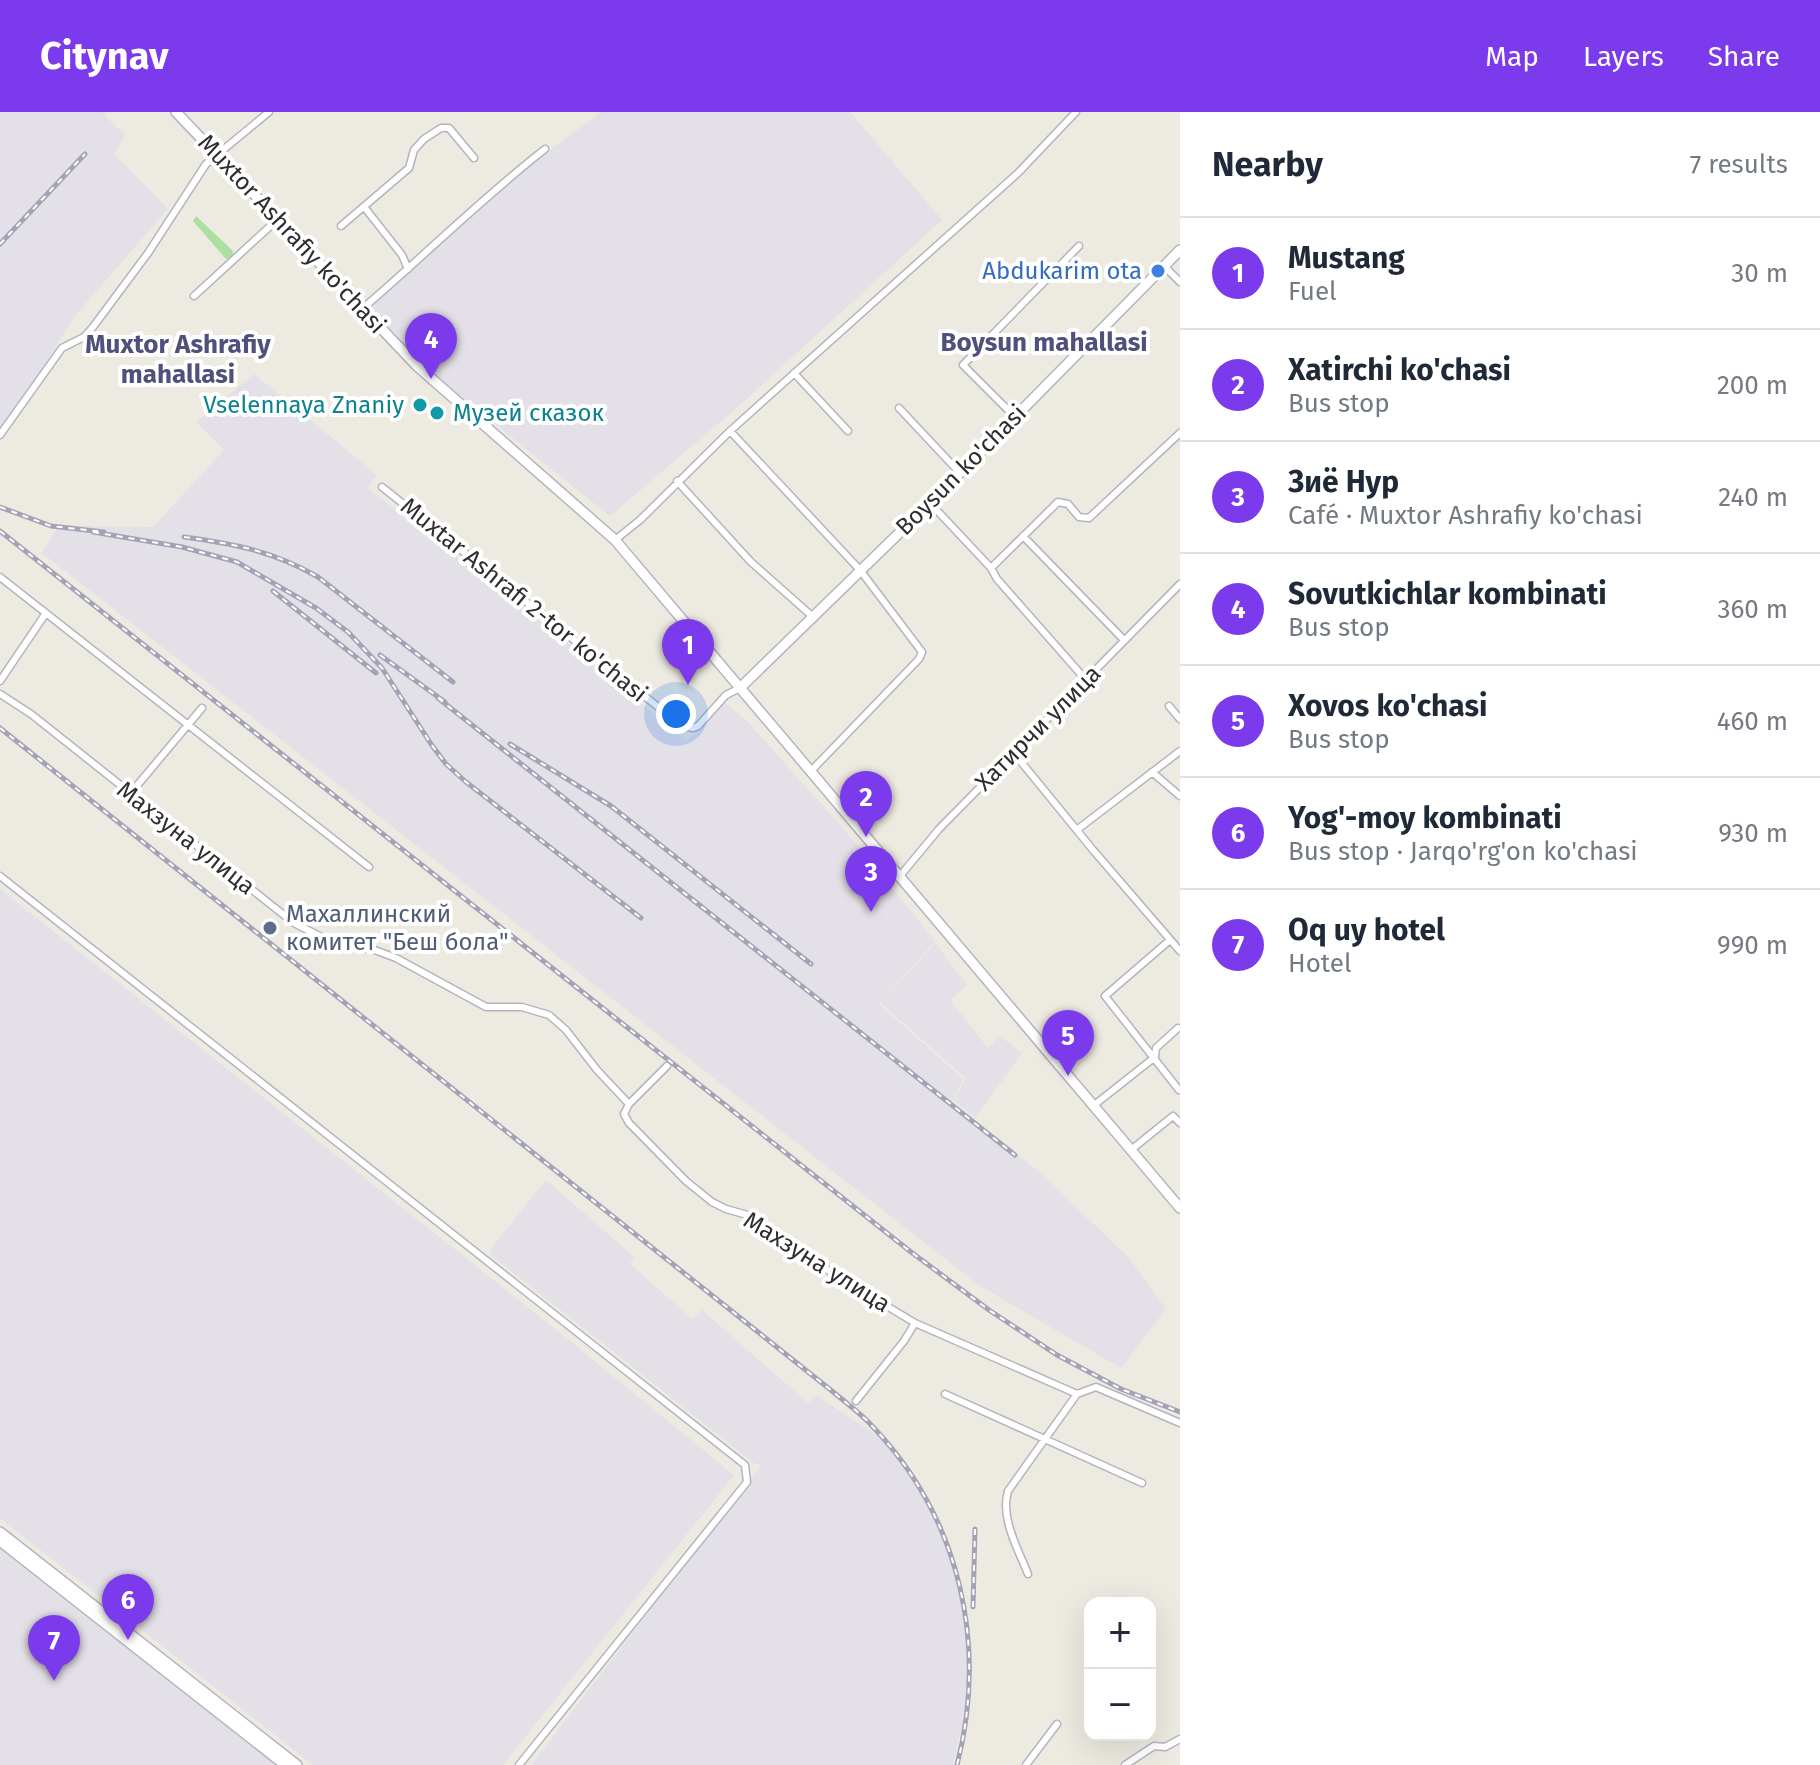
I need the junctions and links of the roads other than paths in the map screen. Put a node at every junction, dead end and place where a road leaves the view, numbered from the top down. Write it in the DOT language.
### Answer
graph roads {
  1 [pos="176,112"];
  2 [pos="269,112"];
  3 [pos="1076,112"];
  4 [pos="545,149"];
  5 [pos="217,154"];
  6 [pos="474,158"];
  7 [pos="365,208"];
  8 [pos="278,219"];
  9 [pos="341,226"];
  10 [pos="1079,246"];
  11 [pos="1180,250"];
  12 [pos="1165,267"];
  13 [pos="408,269"];
  14 [pos="1180,282"];
  15 [pos="194,296"];
  16 [pos="362,309"];
  17 [pos="794,373"];
  18 [pos="899,408"];
  19 [pos="1015,417"];
  20 [pos="730,431"];
  21 [pos="848,431"];
  22 [pos="1180,433"];
  23 [pos="0,435"];
  24 [pos="959,472"];
  25 [pos="677,481"];
  26 [pos="382,487"];
  27 [pos="930,503"];
  28 [pos="1023,536"];
  29 [pos="615,540"];
  30 [pos="991,568"];
  31 [pos="860,570"];
  32 [pos="0,577"];
  33 [pos="1180,584"];
  34 [pos="46,613"];
  35 [pos="812,616"];
  36 [pos="1124,640"];
  37 [pos="1086,680"];
  38 [pos="0,681"];
  39 [pos="740,688"];
  40 [pos="0,694"];
  41 [pos="1169,706"];
  42 [pos="202,708"];
  43 [pos="1180,719"];
  44 [pos="188,723"];
  45 [pos="1180,751"];
  46 [pos="1013,752"];
  47 [pos="811,771"];
  48 [pos="1152,772"];
  49 [pos="130,794"];
  50 [pos="1180,796"];
  51 [pos="1078,829"];
  52 [pos="369,867"];
  53 [pos="0,876"];
  54 [pos="900,876"];
  55 [pos="1170,940"];
  56 [pos="1180,951"];
  57 [pos="1178,1028"];
  58 [pos="1155,1057"];
  59 [pos="667,1066"];
  60 [pos="1179,1090"];
  61 [pos="629,1104"];
  62 [pos="1093,1106"];
  63 [pos="1180,1123"];
  64 [pos="1131,1150"];
  65 [pos="1180,1208"];
  66 [pos="915,1323"];
  67 [pos="945,1394"];
  68 [pos="1077,1394"];
  69 [pos="856,1401"];
  70 [pos="1180,1423"];
  71 [pos="1046,1440"];
  72 [pos="1142,1483"];
  73 [pos="0,1532"];
  74 [pos="0,1541"];
  75 [pos="1028,1574"];
  76 [pos="1057,1724"];
  77 [pos="1180,1739"];
  78 [pos="285,1765"];
  79 [pos="297,1765"];
  80 [pos="519,1765"];
  81 [pos="1026,1765"];
  82 [pos="1125,1765"];
  1 -- 5 [label="main road, Muxtor Ashrafiy ko'chasi"];
  2 -- 5 [label="street"];
  3 -- 17 [label="street"];
  4 -- 13 [label="street"];
  5 -- 8 [label="main road, Muxtor Ashrafiy ko'chasi"];
  5 -- 23 [label="street"];
  6 -- 7 [label="street"];
  7 -- 9 [label="street"];
  7 -- 13 [label="street"];
  8 -- 15 [label="street"];
  8 -- 16 [label="main road, Muxtor Ashrafiy ko'chasi"];
  10 -- 19 [label="street"];
  11 -- 12 [label="main road, Boysun ko'chasi"];
  12 -- 14 [label="street"];
  12 -- 19 [label="main road, Boysun ko'chasi"];
  13 -- 16 [label="street"];
  16 -- 29 [label="main road, Muxtor Ashrafiy ko'chasi"];
  17 -- 20 [label="street"];
  17 -- 21 [label="street"];
  18 -- 24 [label="street"];
  19 -- 24 [label="main road, Boysun ko'chasi"];
  20 -- 25 [label="street"];
  20 -- 31 [label="street"];
  22 -- 28 [label="street"];
  24 -- 27 [label="main road, Boysun ko'chasi"];
  25 -- 29 [label="street"];
  25 -- 35 [label="street"];
  26 -- 39 [label="street, Muxtar Ashrafi 2-tor ko'chasi"];
  27 -- 30 [label="street"];
  27 -- 31 [label="main road, Boysun ko'chasi"];
  28 -- 30 [label="street"];
  28 -- 36 [label="street"];
  29 -- 39 [label="main road, Muxtor Ashrafiy ko'chasi"];
  30 -- 37 [label="street"];
  31 -- 35 [label="main road, Boysun ko'chasi"];
  31 -- 47 [label="street"];
  32 -- 34 [label="street"];
  33 -- 36 [label="street, Хатирчи улица"];
  34 -- 38 [label="street"];
  34 -- 44 [label="street"];
  35 -- 39 [label="main road, Boysun ko'chasi"];
  36 -- 37 [label="street, Хатирчи улица"];
  37 -- 46 [label="street, Хатирчи улица"];
  39 -- 47 [label="main road, Muxtor Ashrafiy ko'chasi"];
  40 -- 49 [label="street, Махзуна улица"];
  41 -- 43 [label="street"];
  42 -- 44 [label="street"];
  44 -- 49 [label="street"];
  44 -- 52 [label="street"];
  45 -- 48 [label="street"];
  46 -- 51 [label="street"];
  46 -- 54 [label="street, Хатирчи улица"];
  47 -- 54 [label="main road, Muxtor Ashrafiy ko'chasi"];
  48 -- 50 [label="street"];
  48 -- 51 [label="street"];
  49 -- 61 [label="street, Махзуна улица"];
  51 -- 55 [label="street"];
  53 -- 80 [label="street"];
  54 -- 62 [label="main road, Muxtor Ashrafiy ko'chasi"];
  55 -- 56 [label="street"];
  55 -- 58 [label="street"];
  57 -- 58 [label="street"];
  58 -- 60 [label="street"];
  58 -- 62 [label="street"];
  59 -- 61 [label="street"];
  61 -- 66 [label="street, Махзуна улица"];
  62 -- 64 [label="main road, Muxtor Ashrafiy ko'chasi"];
  63 -- 64 [label="street"];
  64 -- 65 [label="main road, Muxtor Ashrafiy ko'chasi"];
  66 -- 68 [label="street, Махзуна улица"];
  66 -- 69 [label="street"];
  67 -- 71 [label="street"];
  68 -- 70 [label="street, Махзуна улица"];
  68 -- 71 [label="street"];
  71 -- 72 [label="street"];
  71 -- 75 [label="street"];
  73 -- 79 [label="main road"];
  74 -- 78 [label="main road"];
  76 -- 81 [label="street"];
  77 -- 82 [label="street"];
}
